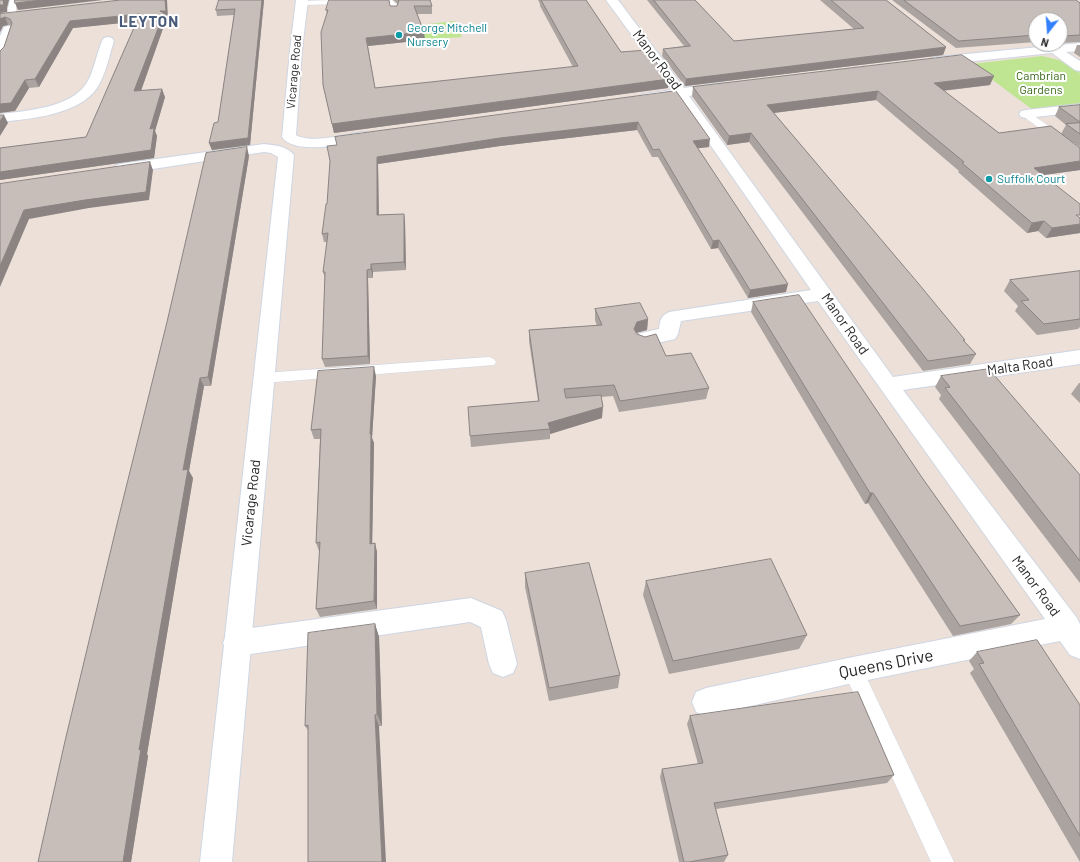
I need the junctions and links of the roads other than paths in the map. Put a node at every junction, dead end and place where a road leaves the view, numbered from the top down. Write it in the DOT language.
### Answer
graph roads {
  1 [pos="14,0"];
  2 [pos="612,0"];
  3 [pos="302,1"];
  4 [pos="394,11"];
  5 [pos="28,14"];
  6 [pos="0,17"];
  7 [pos="10,23"];
  8 [pos="108,41"];
  9 [pos="946,48"];
  10 [pos="1080,48"];
  11 [pos="1068,49"];
  12 [pos="1031,52"];
  13 [pos="1058,52"];
  14 [pos="0,53"];
  15 [pos="958,58"];
  16 [pos="927,62"];
  17 [pos="1080,67"];
  18 [pos="734,86"];
  19 [pos="680,92"];
  20 [pos="634,98"];
  21 [pos="1080,108"];
  22 [pos="1026,114"];
  23 [pos="0,118"];
  24 [pos="376,134"];
  25 [pos="286,146"];
  26 [pos="1080,154"];
  27 [pos="107,171"];
  28 [pos="823,294"];
  29 [pos="644,339"];
  30 [pos="1080,357"];
  31 [pos="489,362"];
  32 [pos="263,378"];
  33 [pos="888,385"];
  34 [pos="1073,637"];
  35 [pos="237,643"];
  36 [pos="503,664"];
  37 [pos="853,670"];
  38 [pos="706,702"];
  39 [pos="216,862"];
  40 [pos="943,862"];
  1 -- 7 [label="lane"];
  2 -- 19 [label="street, Manor Road"];
  3 -- 4 [label="lane"];
  3 -- 25 [label="street, Vicarage Road"];
  5 -- 7 [label="street"];
  6 -- 7 [label="street"];
  7 -- 14 [label="street"];
  8 -- 23 [label="street"];
  9 -- 15 [label="street"];
  10 -- 11 [label="street"];
  12 -- 15 [label="street"];
  13 -- 17 [label="street"];
  15 -- 16 [label="street"];
  18 -- 19 [label="street"];
  19 -- 20 [label="street"];
  19 -- 28 [label="street, Manor Road"];
  21 -- 22 [label="street"];
  22 -- 26 [label="lane"];
  24 -- 25 [label="street"];
  25 -- 27 [label="street"];
  25 -- 32 [label="street, Vicarage Road"];
  28 -- 29 [label="street"];
  28 -- 33 [label="street, Manor Road"];
  30 -- 33 [label="street, Malta Road"];
  31 -- 32 [label="lane"];
  32 -- 35 [label="street, Vicarage Road"];
  33 -- 34 [label="street, Manor Road"];
  34 -- 37 [label="street, Queens Drive"];
  35 -- 36 [label="street"];
  35 -- 39 [label="street, Vicarage Road"];
  37 -- 38 [label="street, Queens Drive"];
  37 -- 40 [label="lane"];
}
